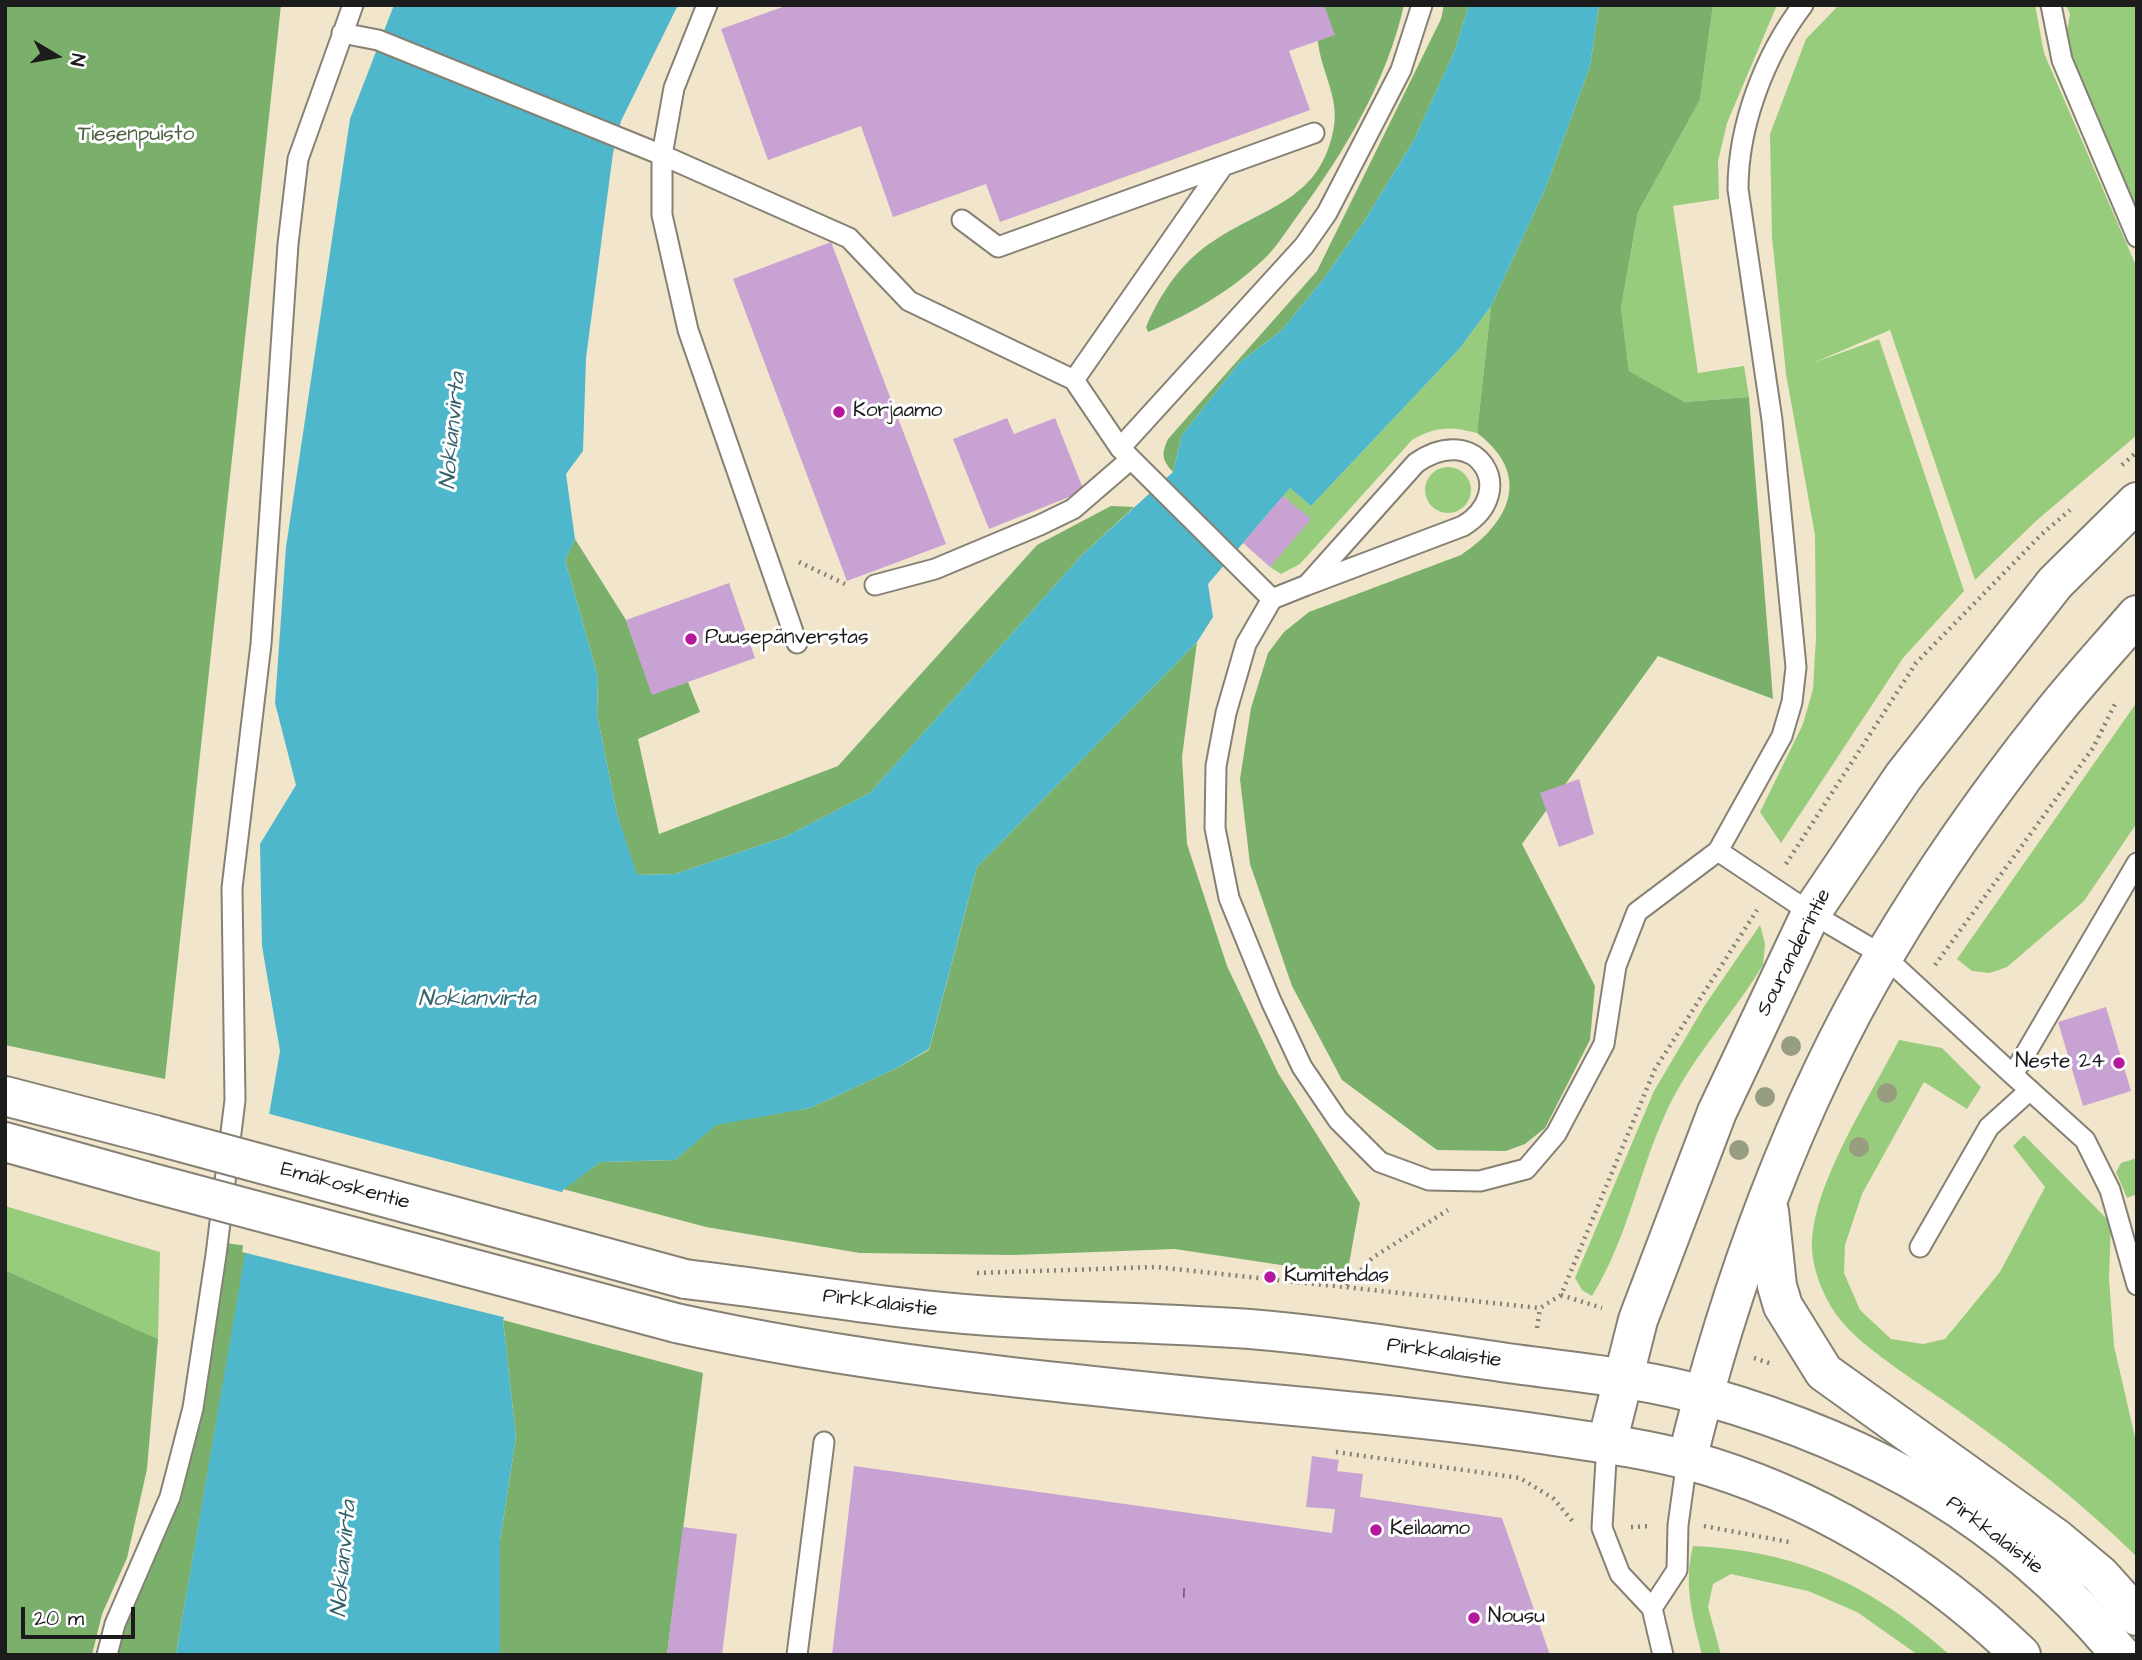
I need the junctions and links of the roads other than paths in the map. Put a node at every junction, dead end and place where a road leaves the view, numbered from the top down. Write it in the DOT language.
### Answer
graph roads {
  1 [pos="353,5"];
  2 [pos="707,5"];
  3 [pos="1422,5"];
  4 [pos="1803,5"];
  5 [pos="2051,5"];
  6 [pos="342,33"];
  7 [pos="1314,133"];
  8 [pos="662,155"];
  9 [pos="1223,166"];
  10 [pos="962,220"];
  11 [pos="2137,237"];
  12 [pos="1074,380"];
  13 [pos="1125,454"];
  14 [pos="2137,502"];
  15 [pos="875,585"];
  16 [pos="1307,585"];
  17 [pos="1272,599"];
  18 [pos="2137,615"];
  19 [pos="797,643"];
  20 [pos="1718,851"];
  21 [pos="2137,863"];
  22 [pos="1811,913"];
  23 [pos="1884,956"];
  24 [pos="2013,1074"];
  25 [pos="2030,1090"];
  26 [pos="5,1096"];
  27 [pos="5,1142"];
  28 [pos="1767,1198"];
  29 [pos="1920,1247"];
  30 [pos="685,1279"];
  31 [pos="2137,1285"];
  32 [pos="1621,1378"];
  33 [pos="1703,1395"];
  34 [pos="824,1442"];
  35 [pos="1607,1443"];
  36 [pos="1687,1460"];
  37 [pos="1652,1608"];
  38 [pos="2137,1616"];
  39 [pos="107,1655"];
  40 [pos="797,1655"];
  41 [pos="1663,1655"];
  42 [pos="2021,1655"];
  43 [pos="2121,1655"];
  1 -- 6 [label="lane"];
  2 -- 8 [label="lane"];
  3 -- 13 [label="lane"];
  4 -- 20 [label="lane"];
  5 -- 11 [label="lane"];
  6 -- 8 [label="lane"];
  6 -- 39 [label="lane"];
  7 -- 9 [label="lane"];
  8 -- 12 [label="lane"];
  8 -- 19 [label="lane"];
  9 -- 10 [label="lane"];
  9 -- 12 [label="lane"];
  12 -- 13 [label="lane"];
  13 -- 15 [label="lane"];
  13 -- 17 [label="lane"];
  14 -- 22 [label="main road, Souranderintie"];
  16 -- 16 [label="lane"];
  16 -- 17 [label="lane"];
  17 -- 20 [label="lane"];
  18 -- 23 [label="main road"];
  20 -- 22 [label="lane"];
  21 -- 24 [label="lane"];
  22 -- 23 [label="lane"];
  22 -- 32 [label="main road, Souranderintie"];
  23 -- 24 [label="lane"];
  23 -- 28 [label="main road"];
  24 -- 25 [label="lane"];
  25 -- 29 [label="lane"];
  25 -- 31 [label="lane"];
  26 -- 30 [label="main road, Emäkoskentie, bridge"];
  27 -- 35 [label="main road, bridge"];
  28 -- 33 [label="main road"];
  28 -- 38 [label="main road"];
  30 -- 32 [label="main road, Pirkkalaistie"];
  32 -- 33 [label="main road, Pirkkalaistie"];
  32 -- 35 [label="main road, Souranderintie"];
  33 -- 36 [label="main road"];
  33 -- 43 [label="main road, Pirkkalaistie"];
  34 -- 40 [label="lane"];
  35 -- 36 [label="main road"];
  35 -- 37 [label="lane"];
  36 -- 37 [label="lane"];
  36 -- 42 [label="main road"];
  37 -- 41 [label="lane"];
}
